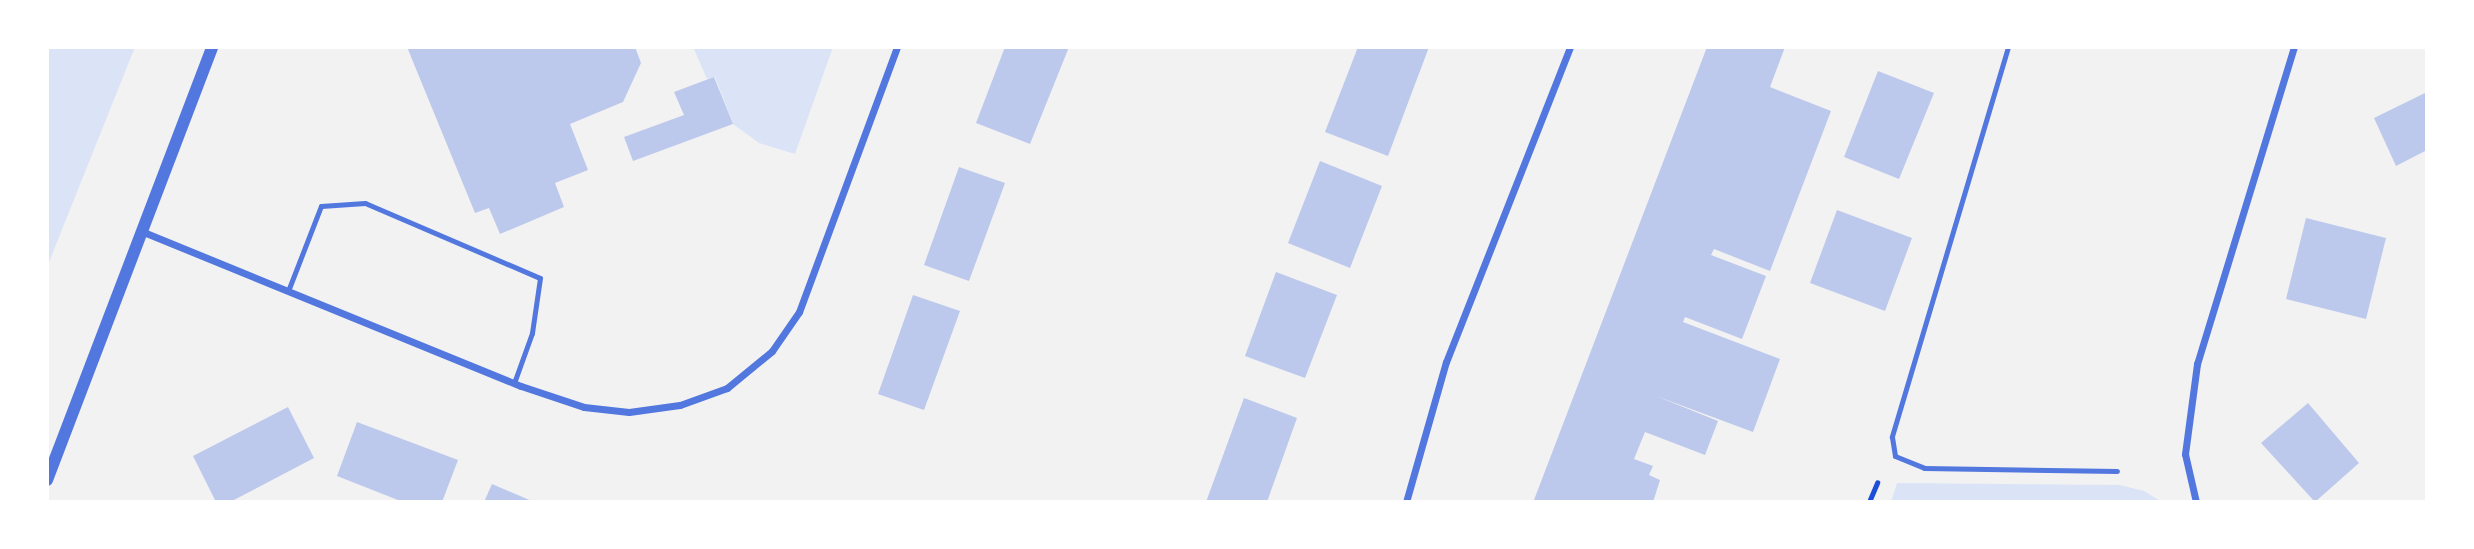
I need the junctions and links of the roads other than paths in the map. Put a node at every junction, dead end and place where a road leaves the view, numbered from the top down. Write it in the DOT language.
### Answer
graph roads {
  1 [pos="212,47"];
  2 [pos="897,47"];
  3 [pos="1570,47"];
  4 [pos="2008,47"];
  5 [pos="2294,47"];
  6 [pos="140,230"];
  7 [pos="288,291"];
  8 [pos="514,383"];
  9 [pos="2117,471"];
  10 [pos="47,480"];
  11 [pos="1406,502"];
  12 [pos="2196,502"];
  1 -- 6 [label="street"];
  2 -- 8 [label="street"];
  3 -- 11 [label="street"];
  4 -- 9 [label="lane"];
  5 -- 12 [label="street"];
  6 -- 7 [label="street"];
  6 -- 10 [label="street"];
  7 -- 8 [label="street"];
  7 -- 8 [label="lane"];
}
